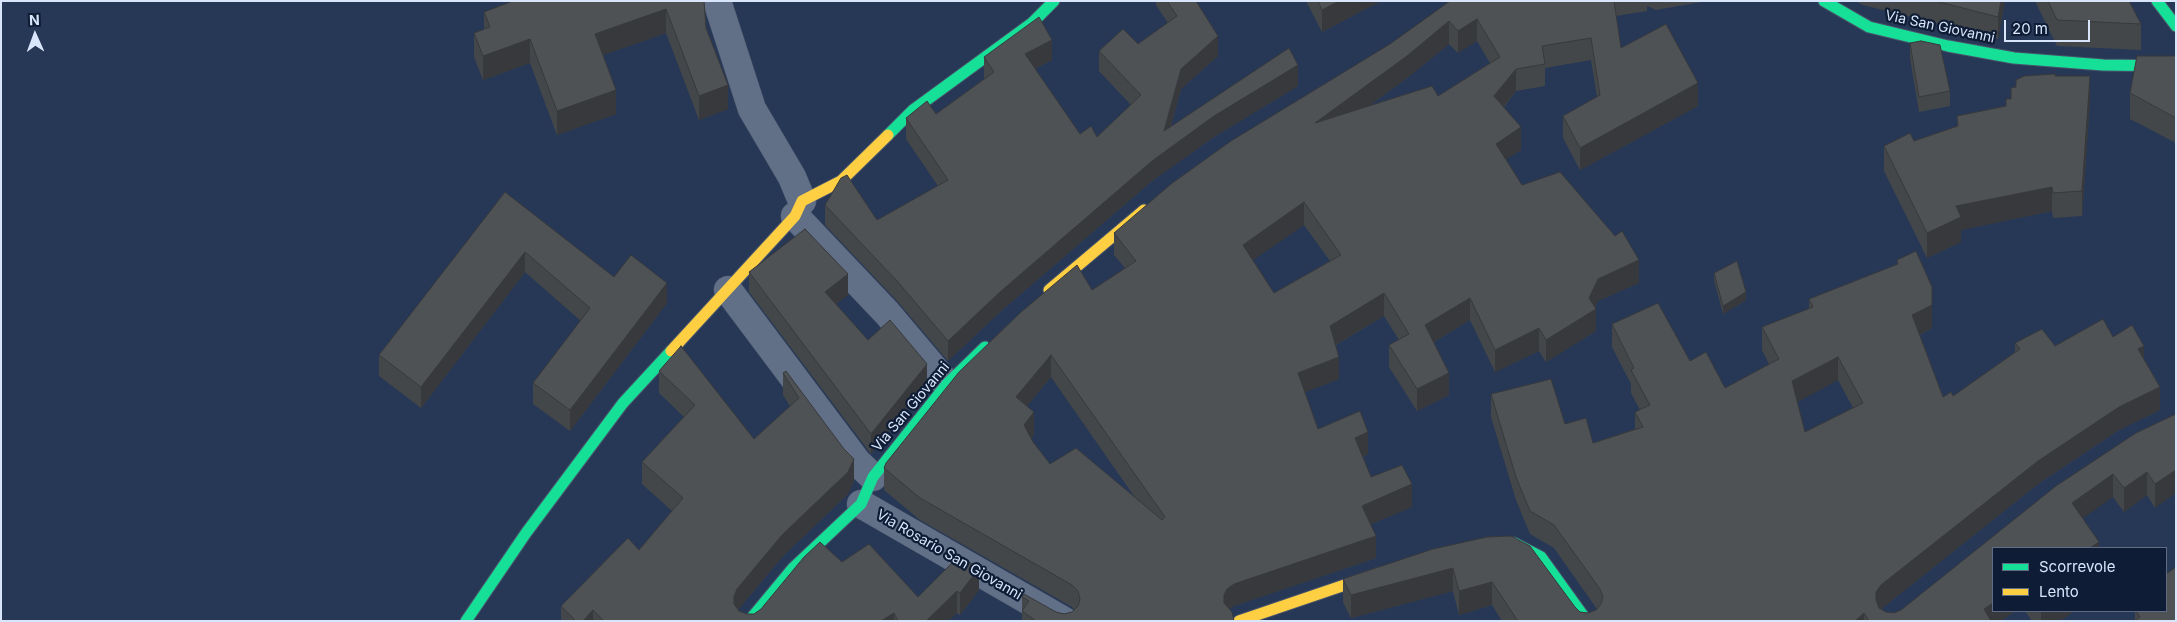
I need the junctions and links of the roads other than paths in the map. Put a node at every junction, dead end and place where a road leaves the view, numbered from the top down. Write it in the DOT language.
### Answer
graph roads {
  1 [pos="717,1"];
  2 [pos="1054,1"];
  3 [pos="1824,1"];
  4 [pos="2157,1"];
  5 [pos="2176,26"];
  6 [pos="2176,66"];
  7 [pos="1154,200"];
  8 [pos="799,208"];
  9 [pos="728,290"];
  10 [pos="1039,298"];
  11 [pos="996,337"];
  12 [pos="947,384"];
  13 [pos="874,477"];
  14 [pos="860,504"];
  15 [pos="1494,544"];
  16 [pos="1393,569"];
  17 [pos="466,621"];
  18 [pos="749,621"];
  19 [pos="1064,621"];
  20 [pos="1239,621"];
  21 [pos="1587,621"];
  1 -- 8 [label="street"];
  2 -- 8 [label="street"];
  3 -- 6 [label="street, Via San Giovanni"];
  4 -- 5 [label="street"];
  7 -- 10 [label="street"];
  8 -- 9 [label="street"];
  8 -- 12 [label="street"];
  9 -- 13 [label="street"];
  9 -- 17 [label="street"];
  11 -- 12 [label="street, Via San Giovanni"];
  12 -- 13 [label="street, Via San Giovanni"];
  13 -- 14 [label="street, Via San Giovanni"];
  14 -- 18 [label="street, Via San Giovanni"];
  14 -- 19 [label="street, Via Rosario San Giovanni"];
  15 -- 21 [label="street"];
  16 -- 20 [label="street"];
}
